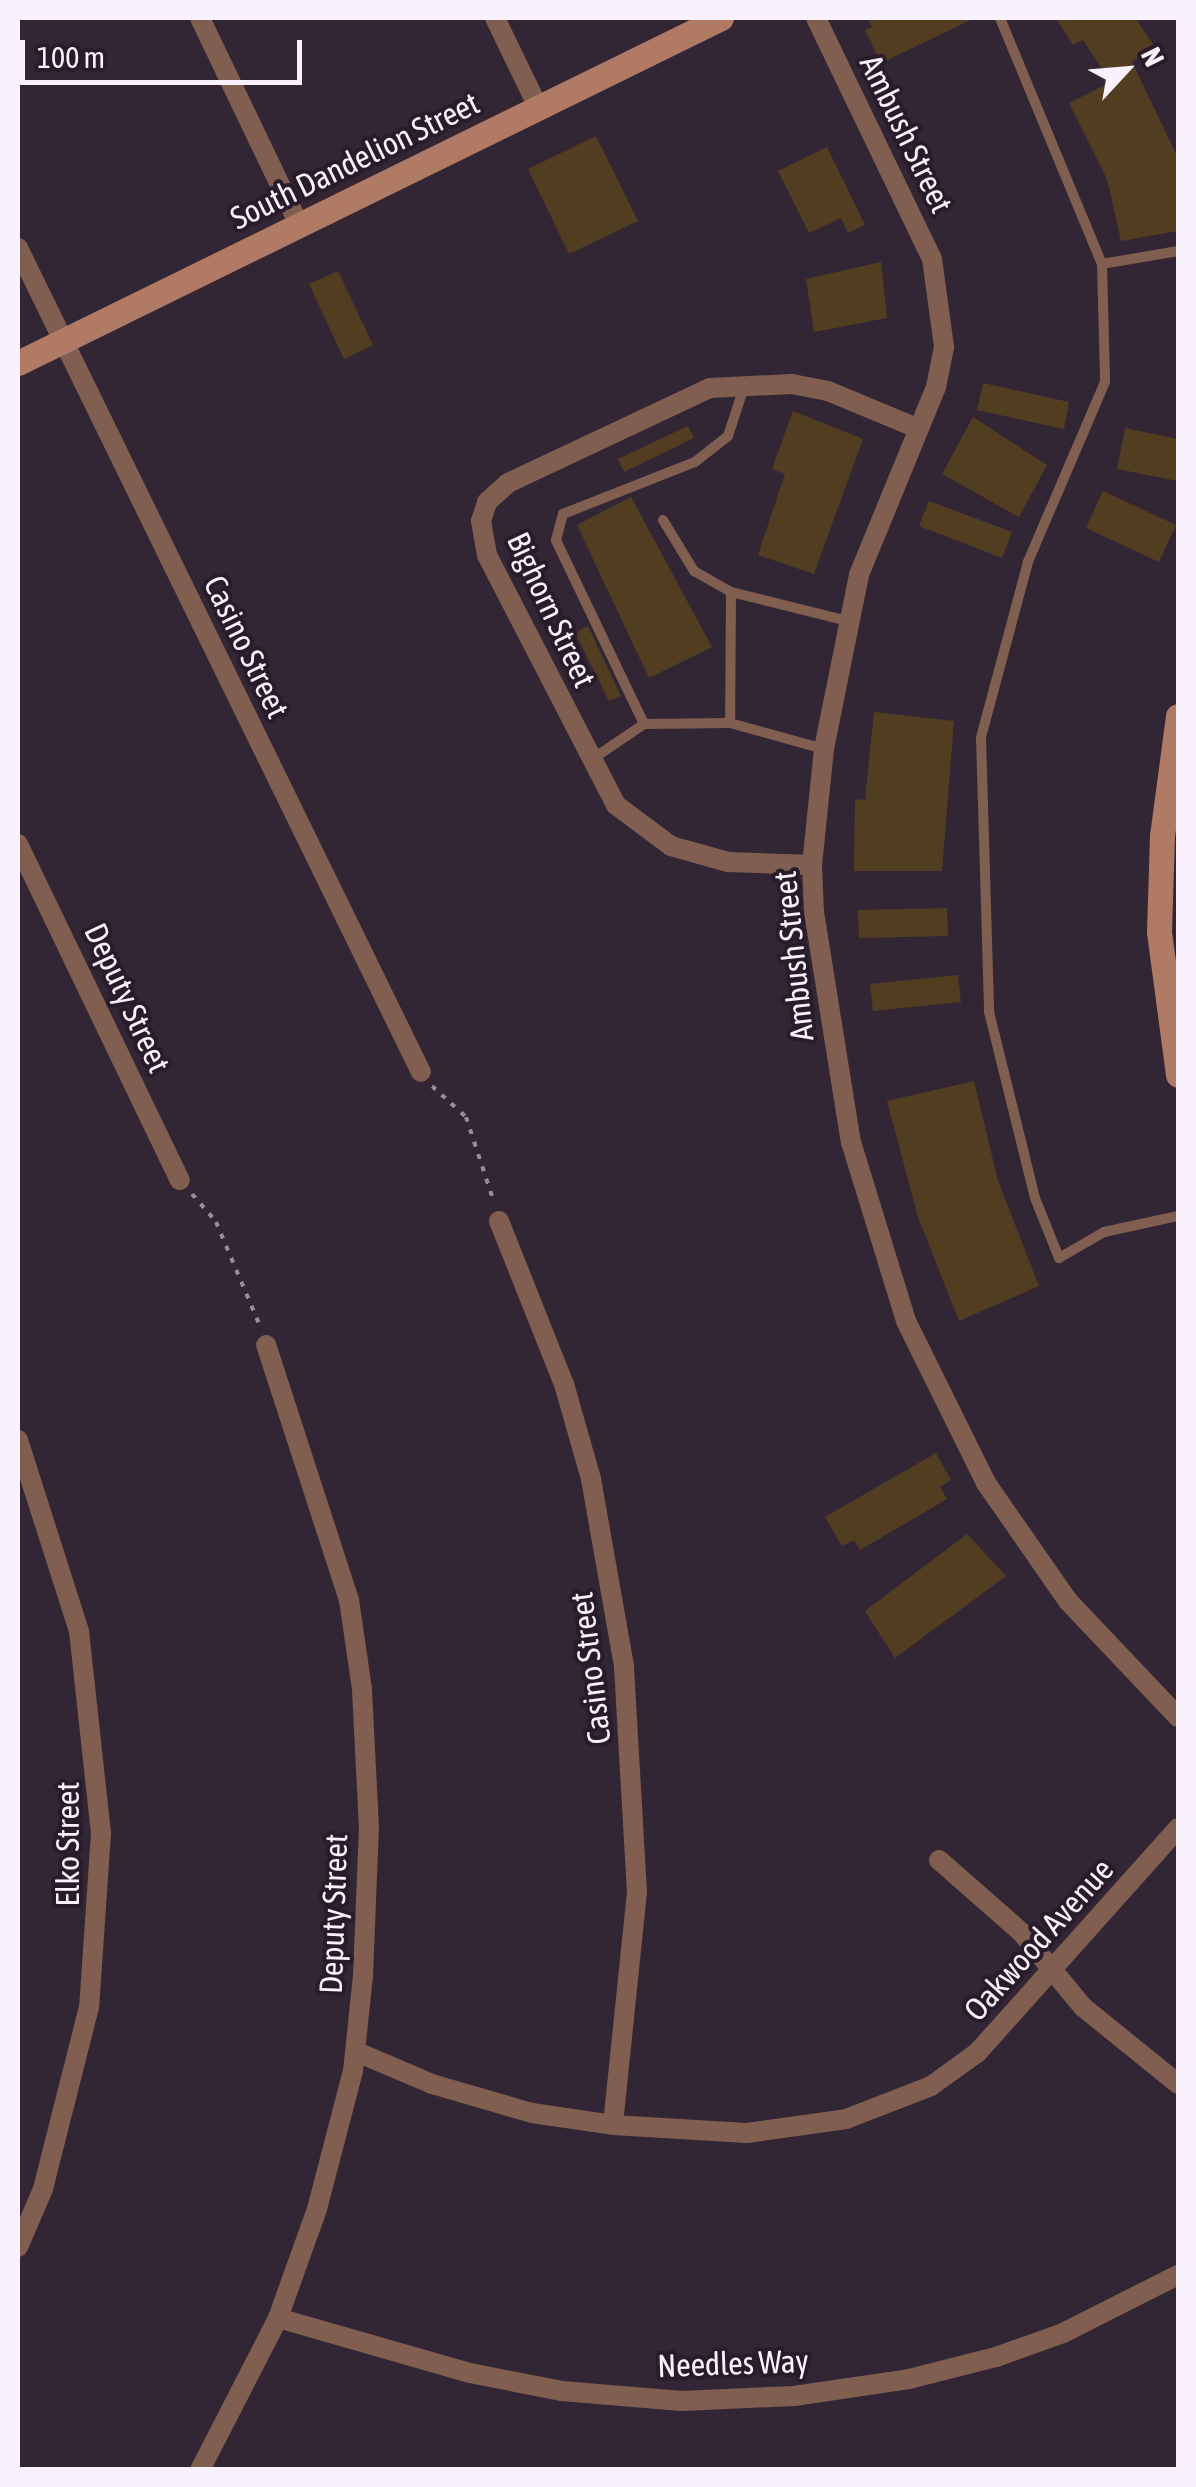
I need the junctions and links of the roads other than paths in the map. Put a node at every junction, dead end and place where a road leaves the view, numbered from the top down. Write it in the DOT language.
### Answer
graph roads {
  1 [pos="200,18"];
  2 [pos="496,18"];
  3 [pos="721,18"];
  4 [pos="816,18"];
  5 [pos="1000,18"];
  6 [pos="538,107"];
  7 [pos="299,225"];
  8 [pos="18,248"];
  9 [pos="1178,252"];
  10 [pos="1102,264"];
  11 [pos="62,342"];
  12 [pos="18,363"];
  13 [pos="745,383"];
  14 [pos="916,428"];
  15 [pos="663,520"];
  16 [pos="730,592"];
  17 [pos="848,621"];
  18 [pos="1178,716"];
  19 [pos="730,723"];
  20 [pos="644,724"];
  21 [pos="824,748"];
  22 [pos="590,760"];
  23 [pos="18,844"];
  24 [pos="812,864"];
  25 [pos="421,1072"];
  26 [pos="1178,1076"];
  27 [pos="180,1180"];
  28 [pos="1178,1216"];
  29 [pos="499,1221"];
  30 [pos="266,1345"];
  31 [pos="18,1440"];
  32 [pos="1178,1716"];
  33 [pos="1178,1828"];
  34 [pos="939,1860"];
  35 [pos="1055,1972"];
  36 [pos="357,2052"];
  37 [pos="1178,2084"];
  38 [pos="613,2126"];
  39 [pos="18,2247"];
  40 [pos="1178,2275"];
  41 [pos="278,2318"];
  42 [pos="200,2470"];
  1 -- 7 [label="street"];
  2 -- 6 [label="street"];
  3 -- 6 [label="street, South Dandelion Street"];
  4 -- 14 [label="street, Ambush Street"];
  5 -- 10 [label="lane"];
  6 -- 7 [label="street, South Dandelion Street"];
  7 -- 11 [label="street, South Dandelion Street"];
  8 -- 11 [label="street, Casino Street"];
  9 -- 10 [label="lane"];
  10 -- 28 [label="lane"];
  11 -- 12 [label="street, South Dandelion Street"];
  11 -- 25 [label="street, Casino Street"];
  13 -- 14 [label="street, Bighorn Street"];
  13 -- 20 [label="lane"];
  13 -- 22 [label="street, Bighorn Street"];
  14 -- 17 [label="street, Ambush Street"];
  15 -- 16 [label="lane"];
  16 -- 17 [label="lane"];
  16 -- 19 [label="lane"];
  17 -- 21 [label="street, Ambush Street"];
  18 -- 26 [label="street"];
  19 -- 20 [label="lane"];
  19 -- 21 [label="lane"];
  20 -- 22 [label="lane"];
  21 -- 24 [label="street, Ambush Street"];
  22 -- 24 [label="street, Bighorn Street"];
  23 -- 27 [label="street, Deputy Street"];
  24 -- 32 [label="street, Ambush Street"];
  29 -- 38 [label="street, Casino Street"];
  30 -- 36 [label="street, Deputy Street"];
  31 -- 39 [label="street, Elko Street"];
  33 -- 35 [label="street, Oakwood Avenue"];
  34 -- 35 [label="street"];
  35 -- 37 [label="street"];
  35 -- 38 [label="street, Oakwood Avenue"];
  36 -- 38 [label="street, Oakwood Avenue"];
  36 -- 41 [label="street, Deputy Street"];
  40 -- 41 [label="street, Needles Way"];
  41 -- 42 [label="street, Deputy Street"];
}
